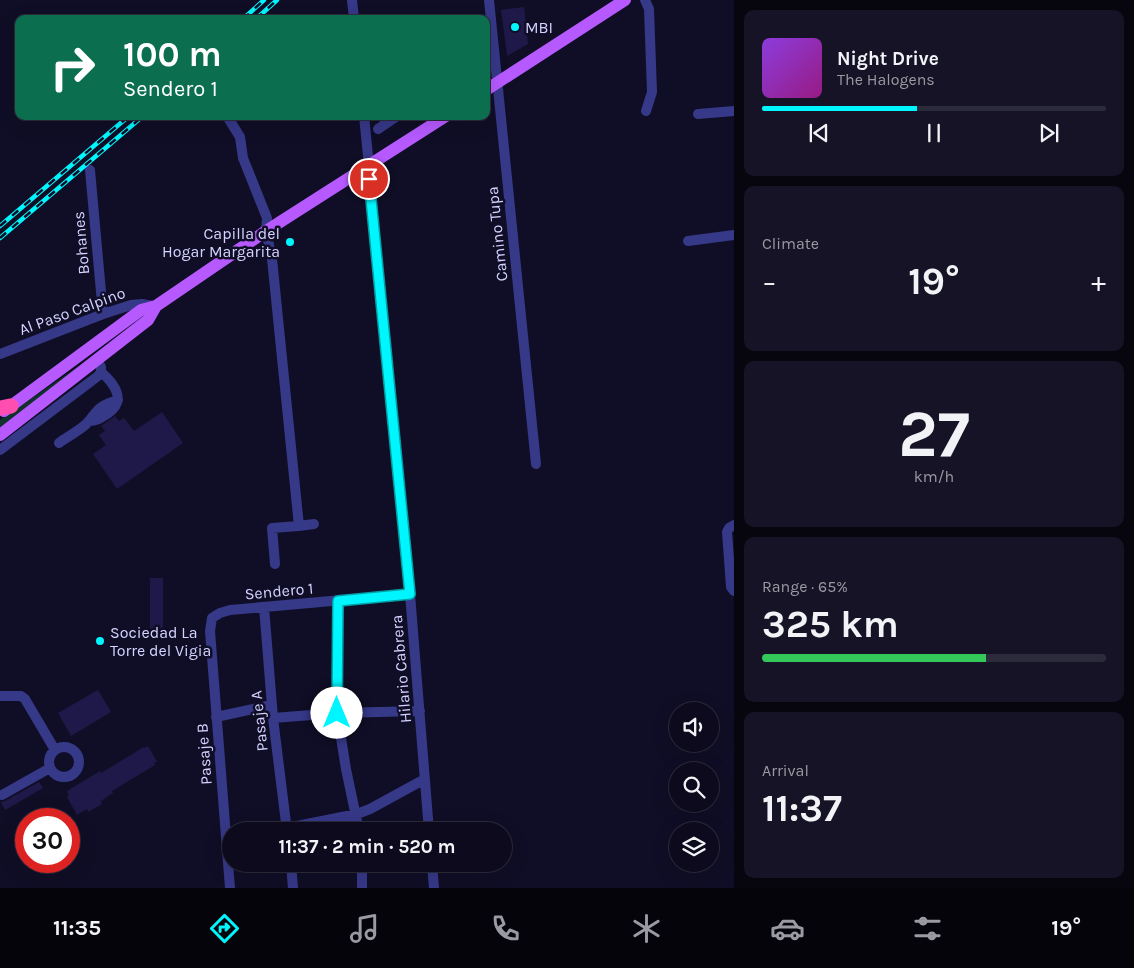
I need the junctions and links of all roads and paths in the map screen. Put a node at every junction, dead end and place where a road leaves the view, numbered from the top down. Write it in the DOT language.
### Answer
graph roads {
  1 [pos="352,0"];
  2 [pos="489,0"];
  3 [pos="625,0"];
  4 [pos="645,0"];
  5 [pos="354,15"];
  6 [pos="489,15"];
  7 [pos="490,31"];
  8 [pos="491,62"];
  9 [pos="492,87"];
  10 [pos="734,111"];
  11 [pos="646,112"];
  12 [pos="698,114"];
  13 [pos="229,120"];
  14 [pos="364,120"];
  15 [pos="391,120"];
  16 [pos="440,120"];
  17 [pos="378,129"];
  18 [pos="369,166"];
  19 [pos="90,170"];
  20 [pos="266,231"];
  21 [pos="734,235"];
  22 [pos="688,240"];
  23 [pos="156,306"];
  24 [pos="103,314"];
  25 [pos="0,354"];
  26 [pos="99,366"];
  27 [pos="4,409"];
  28 [pos="0,435"];
  29 [pos="59,443"];
  30 [pos="0,450"];
  31 [pos="536,464"];
  32 [pos="314,524"];
  33 [pos="734,525"];
  34 [pos="299,526"];
  35 [pos="275,564"];
  36 [pos="734,591"];
  37 [pos="410,594"];
  38 [pos="338,601"];
  39 [pos="264,607"];
  40 [pos="212,618"];
  41 [pos="0,696"];
  42 [pos="272,705"];
  43 [pos="420,711"];
  44 [pos="337,713"];
  45 [pos="216,717"];
  46 [pos="273,718"];
  47 [pos="55,750"];
  48 [pos="50,768"];
  49 [pos="425,778"];
  50 [pos="2,795"];
  51 [pos="356,814"];
  52 [pos="286,822"];
  53 [pos="322,822"];
  54 [pos="357,822"];
  55 [pos="428,822"];
  56 [pos="292,872"];
  57 [pos="362,872"];
  58 [pos="433,872"];
  59 [pos="230,888"];
  60 [pos="294,888"];
  61 [pos="362,888"];
  62 [pos="434,888"];
  1 -- 5 [label="street"];
  2 -- 6 [label="street, Camino Tupa"];
  3 -- 9 [label="main road"];
  4 -- 11 [label="street"];
  7 -- 8 [label="street, Camino Tupa"];
  8 -- 9 [label="street, Camino Tupa"];
  9 -- 31 [label="street, Camino Tupa"];
  10 -- 12 [label="street"];
  13 -- 20 [label="street"];
  14 -- 18 [label="street, Hilario Cabrera"];
  15 -- 17 [label="street"];
  16 -- 18 [label="main road"];
  18 -- 20 [label="main road"];
  18 -- 37 [label="street, Hilario Cabrera"];
  19 -- 24 [label="street, Bohanes"];
  20 -- 23 [label="main road"];
  20 -- 34 [label="street"];
  21 -- 22 [label="street"];
  23 -- 24 [label="street, Al Paso Calpino"];
  23 -- 26 [label="main road"];
  23 -- 27 [label="main road"];
  24 -- 25 [label="street, Al Paso Calpino"];
  26 -- 28 [label="main road"];
  26 -- 29 [label="street"];
  26 -- 30 [label="street"];
  32 -- 34 [label="street"];
  33 -- 36 [label="street"];
  34 -- 35 [label="street"];
  37 -- 38 [label="street, Sendero 1"];
  37 -- 43 [label="street, Hilario Cabrera"];
  38 -- 39 [label="street, Sendero 1"];
  38 -- 44 [label="street"];
  39 -- 40 [label="street, Sendero 1"];
  39 -- 42 [label="street, Pasaje A"];
  40 -- 45 [label="street, Pasaje B"];
  41 -- 47 [label="street"];
  42 -- 45 [label="street"];
  42 -- 46 [label="street, Pasaje A"];
  43 -- 44 [label="street"];
  43 -- 49 [label="street, Hilario Cabrera"];
  44 -- 46 [label="street"];
  44 -- 51 [label="street"];
  45 -- 59 [label="street, Pasaje B"];
  46 -- 52 [label="street, Pasaje A"];
  47 -- 48 [label="street"];
  47 -- 48 [label="street"];
  48 -- 50 [label="street"];
  49 -- 51 [label="street"];
  49 -- 55 [label="street, Hilario Cabrera"];
  51 -- 53 [label="street"];
  51 -- 54 [label="street"];
  56 -- 60 [label="street"];
  57 -- 61 [label="street"];
  58 -- 62 [label="street"];
}
